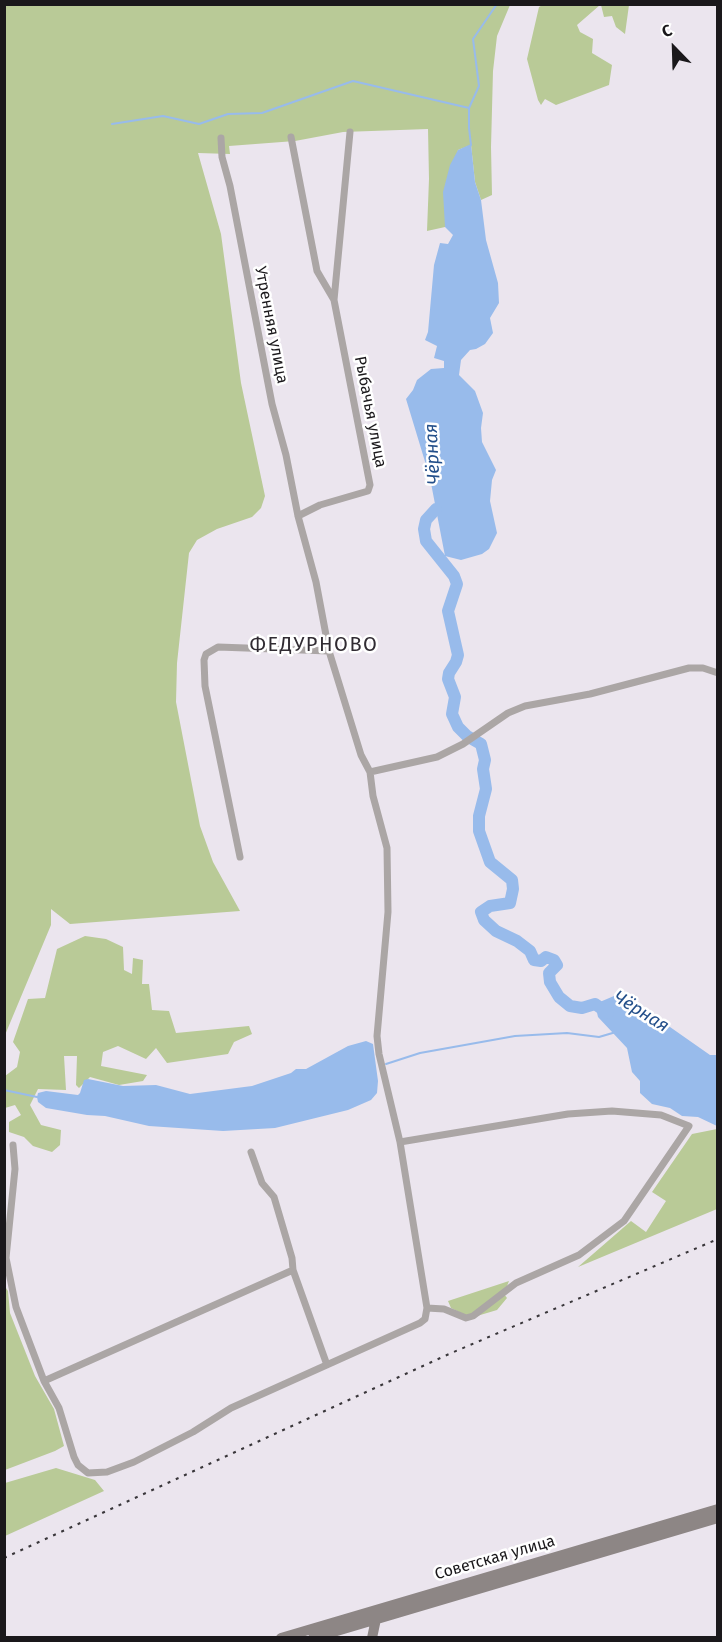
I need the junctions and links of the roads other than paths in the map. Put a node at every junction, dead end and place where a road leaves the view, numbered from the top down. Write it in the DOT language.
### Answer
graph roads {
  1 [pos="350,132"];
  2 [pos="291,137"];
  3 [pos="221,138"];
  4 [pos="334,300"];
  5 [pos="298,516"];
  6 [pos="329,651"];
  7 [pos="717,673"];
  8 [pos="370,772"];
  9 [pos="240,857"];
  10 [pos="400,1142"];
  11 [pos="13,1145"];
  12 [pos="251,1152"];
  13 [pos="293,1270"];
  14 [pos="427,1308"];
  15 [pos="327,1365"];
  16 [pos="44,1381"];
  17 [pos="717,1509"];
  18 [pos="717,1518"];
  19 [pos="376,1619"];
  20 [pos="337,1630"];
  21 [pos="280,1638"];
  22 [pos="312,1638"];
  23 [pos="347,1638"];
  24 [pos="372,1638"];
  1 -- 4 [label="street"];
  2 -- 4 [label="street"];
  3 -- 5 [label="street, Утренняя улица"];
  4 -- 5 [label="street, Рыбачья улица"];
  5 -- 6 [label="street, Утренняя улица"];
  6 -- 8 [label="street, Утренняя улица"];
  6 -- 9 [label="street"];
  7 -- 8 [label="street"];
  8 -- 10 [label="street, Утренняя улица"];
  10 -- 14 [label="street, Утренняя улица"];
  10 -- 14 [label="street"];
  11 -- 16 [label="street"];
  12 -- 13 [label="street"];
  13 -- 15 [label="street"];
  13 -- 16 [label="street"];
  14 -- 15 [label="street"];
  15 -- 16 [label="street"];
  17 -- 21 [label="main road, Советская улица"];
  18 -- 19 [label="main road, Советская улица"];
  19 -- 20 [label="main road, Советская улица"];
  19 -- 24 [label="main road"];
  20 -- 22 [label="main road, Советская улица"];
  20 -- 23 [label="main road"];
}
